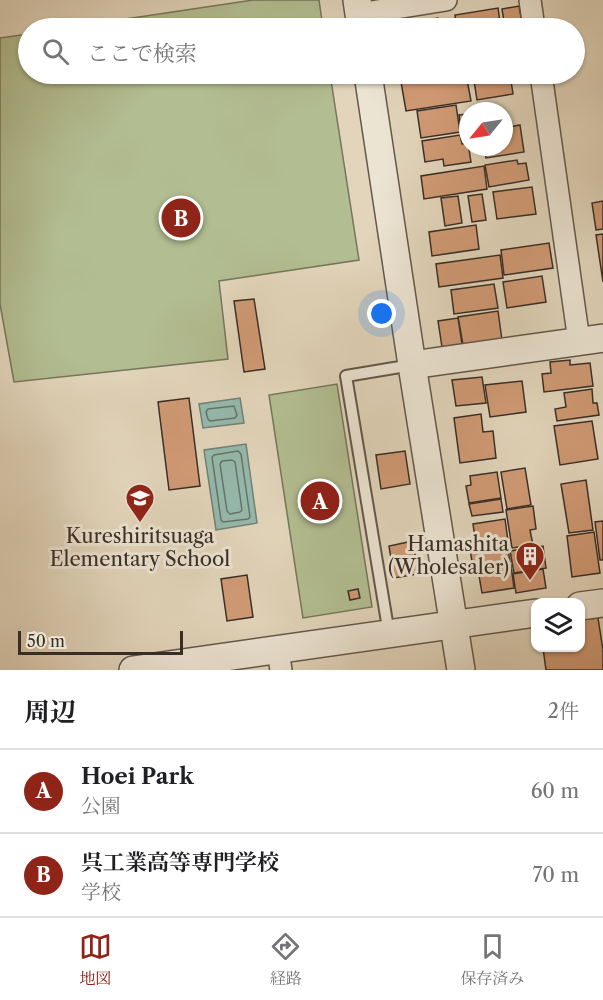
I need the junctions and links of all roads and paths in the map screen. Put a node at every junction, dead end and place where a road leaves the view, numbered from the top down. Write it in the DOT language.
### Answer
graph roads {
  1 [pos="446,0"];
  2 [pos="530,0"];
  3 [pos="359,14"];
  4 [pos="533,18"];
  5 [pos="370,84"];
  6 [pos="543,84"];
  7 [pos="591,340"];
  8 [pos="412,365"];
  9 [pos="603,603"];
  10 [pos="585,605"];
  11 [pos="531,614"];
  12 [pos="452,626"];
  13 [pos="389,635"];
  14 [pos="280,660"];
  15 [pos="133,670"];
  16 [pos="460,670"];
  1 -- 3 [label="street"];
  2 -- 4 [label="street"];
  5 -- 8 [label="street"];
  6 -- 7 [label="street"];
  7 -- 8 [label="street"];
  8 -- 12 [label="street"];
  8 -- 13 [label="lane"];
  9 -- 10 [label="street"];
  11 -- 12 [label="street"];
  12 -- 13 [label="street"];
  12 -- 16 [label="street"];
  13 -- 14 [label="street"];
  14 -- 15 [label="street"];
}
